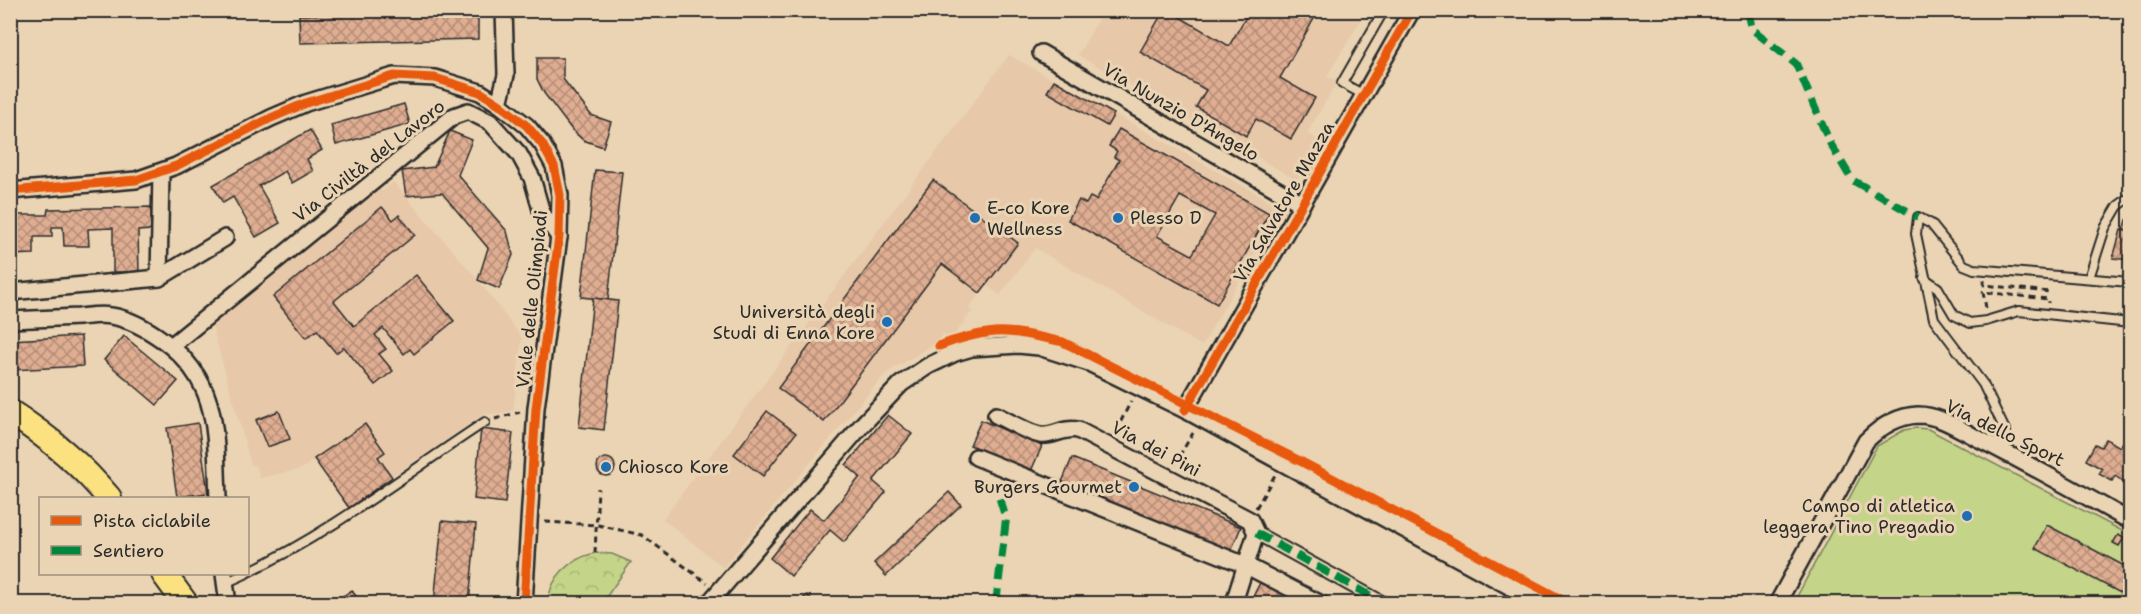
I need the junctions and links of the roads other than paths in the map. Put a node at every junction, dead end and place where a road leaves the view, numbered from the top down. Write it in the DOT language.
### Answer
graph roads {
  1 [pos="504,10"];
  2 [pos="1384,10"];
  3 [pos="1412,10"];
  4 [pos="1041,53"];
  5 [pos="1364,95"];
  6 [pos="499,104"];
  7 [pos="160,172"];
  8 [pos="10,190"];
  9 [pos="2130,197"];
  10 [pos="1302,204"];
  11 [pos="560,237"];
  12 [pos="225,238"];
  13 [pos="159,278"];
  14 [pos="1924,278"];
  15 [pos="2090,278"];
  16 [pos="2130,282"];
  17 [pos="10,292"];
  18 [pos="10,320"];
  19 [pos="2130,322"];
  20 [pos="171,346"];
  21 [pos="1185,411"];
  22 [pos="10,412"];
  23 [pos="996,415"];
  24 [pos="485,422"];
  25 [pos="2006,452"];
  26 [pos="976,457"];
  27 [pos="108,497"];
  28 [pos="218,497"];
  29 [pos="2130,521"];
  30 [pos="1253,526"];
  31 [pos="1245,565"];
  32 [pos="249,572"];
  33 [pos="165,575"];
  34 [pos="174,575"];
  35 [pos="225,578"];
  36 [pos="186,603"];
  37 [pos="195,603"];
  38 [pos="228,603"];
  39 [pos="524,603"];
  40 [pos="708,603"];
  41 [pos="1237,603"];
  42 [pos="1321,603"];
  43 [pos="1385,603"];
  44 [pos="1542,603"];
  45 [pos="1778,603"];
  1 -- 6 [label="street"];
  2 -- 5 [label="lane"];
  3 -- 5 [label="street, Via Salvatore Mazza"];
  4 -- 10 [label="street, Via Nunzio D'Angelo"];
  5 -- 10 [label="street, Via Salvatore Mazza"];
  6 -- 7 [label="street, Viale delle Olimpiadi"];
  6 -- 11 [label="street, Viale delle Olimpiadi"];
  7 -- 8 [label="street, Viale delle Olimpiadi"];
  7 -- 13 [label="street"];
  9 -- 15 [label="lane"];
  10 -- 21 [label="street, Via Salvatore Mazza"];
  11 -- 20 [label="street, Via Civiltà del Lavoro"];
  11 -- 39 [label="street, Viale delle Olimpiadi"];
  12 -- 13 [label="street"];
  13 -- 17 [label="street"];
  14 -- 15 [label="lane"];
  14 -- 19 [label="lane"];
  14 -- 25 [label="lane"];
  15 -- 16 [label="lane"];
  18 -- 20 [label="street"];
  20 -- 28 [label="street"];
  21 -- 40 [label="street"];
  21 -- 44 [label="street"];
  22 -- 27 [label="main road"];
  23 -- 30 [label="street, Via dei Pini"];
  24 -- 32 [label="lane"];
  25 -- 29 [label="street, Via dello Sport"];
  25 -- 45 [label="street, Via dello Sport"];
  26 -- 31 [label="street"];
  30 -- 31 [label="street"];
  30 -- 43 [label="street"];
  31 -- 41 [label="street"];
  31 -- 42 [label="street"];
  33 -- 36 [label="main road"];
  34 -- 37 [label="street"];
  35 -- 38 [label="street"];
}
